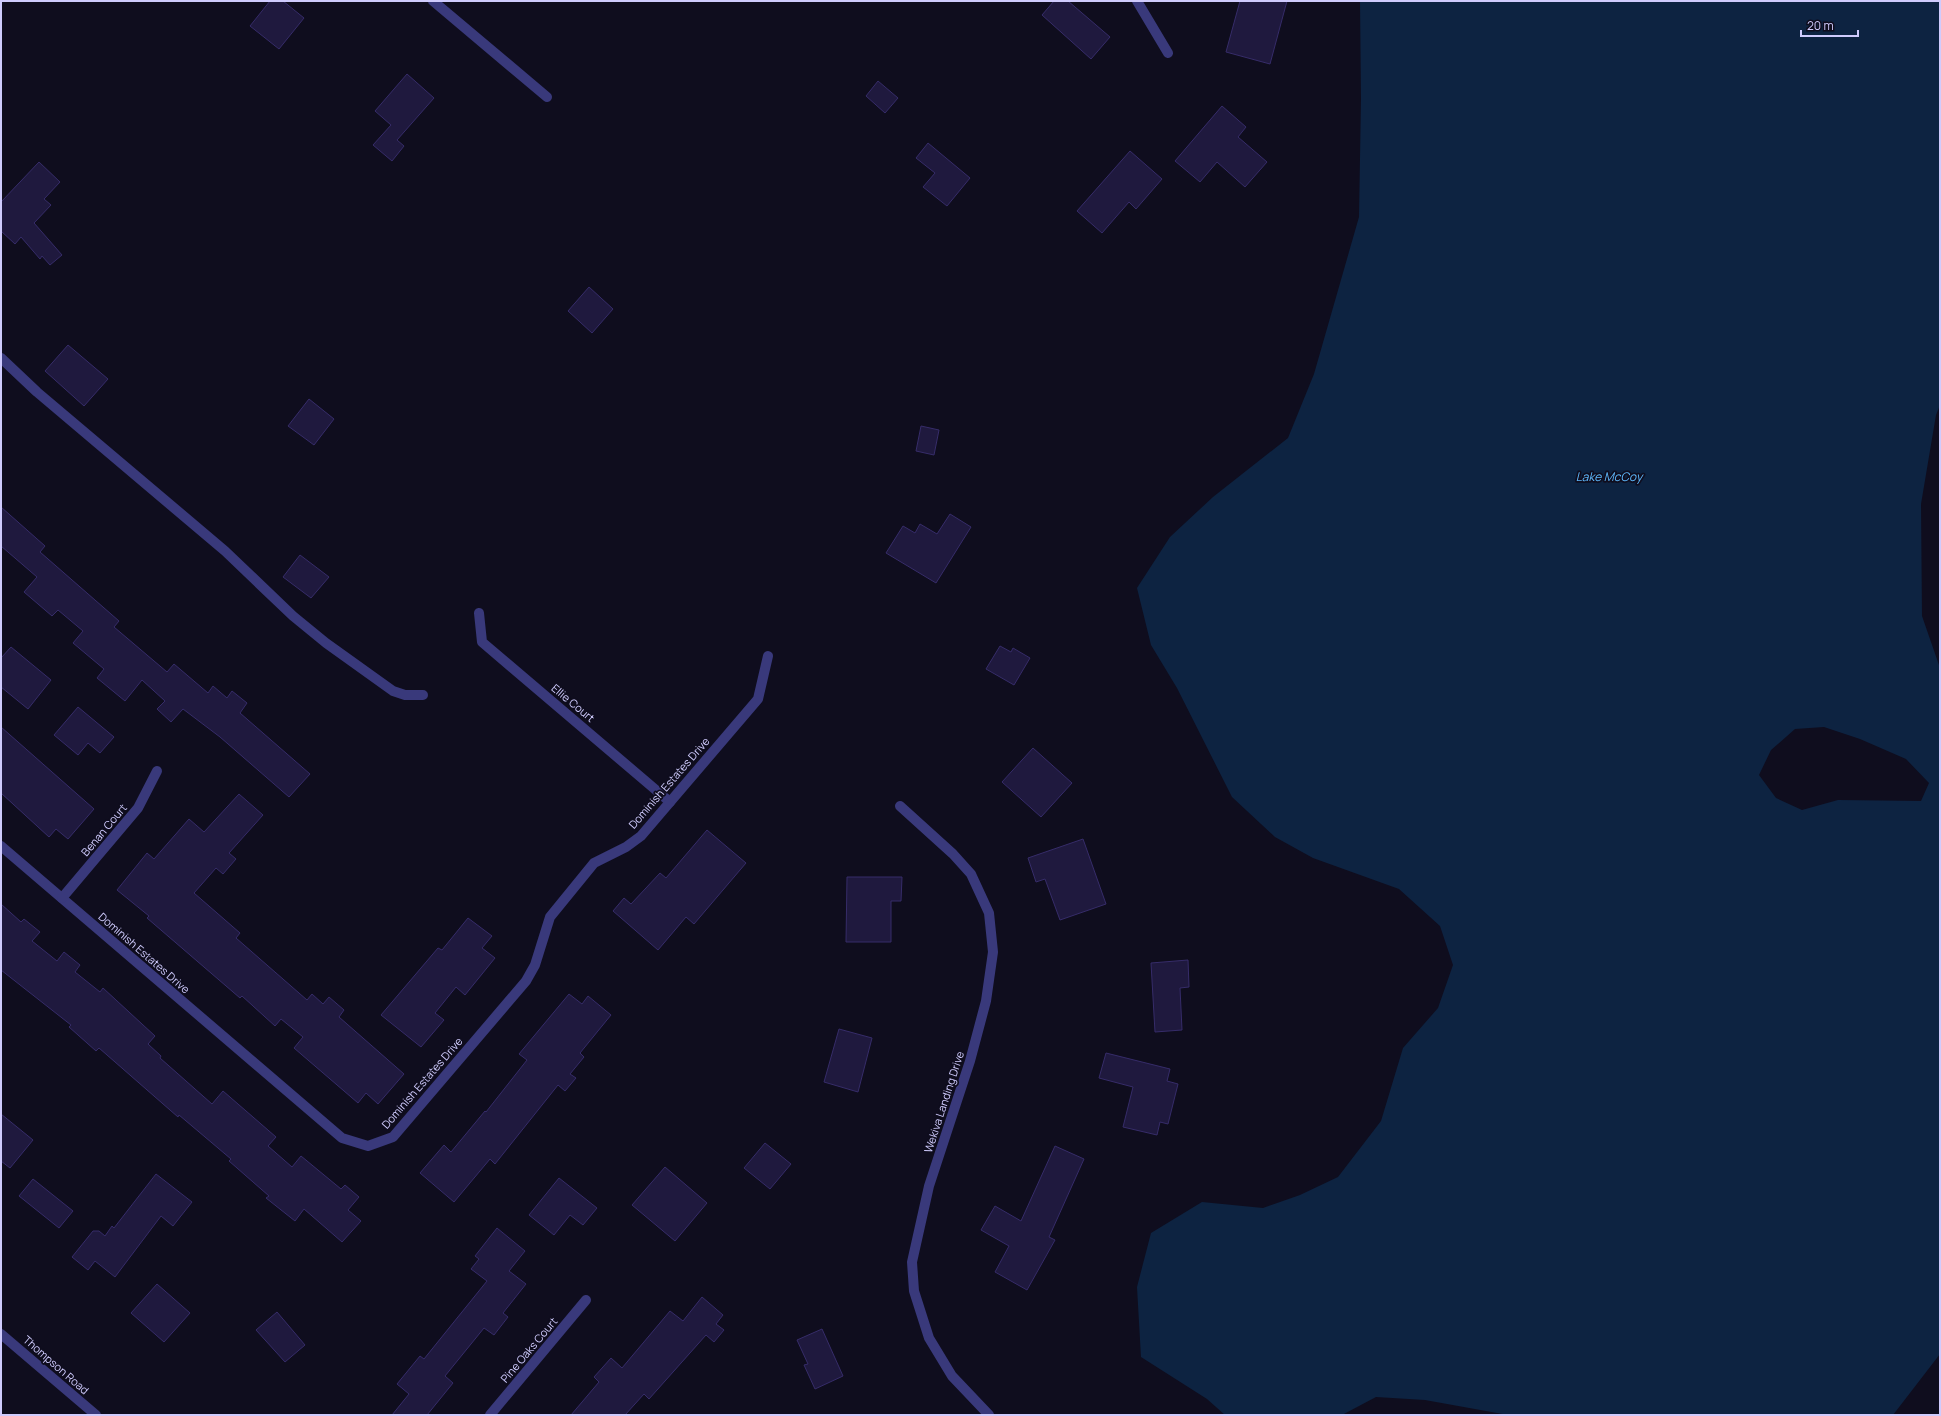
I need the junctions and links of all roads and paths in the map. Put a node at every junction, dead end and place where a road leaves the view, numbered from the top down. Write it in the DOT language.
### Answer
graph roads {
  1 [pos="433,1"];
  2 [pos="1137,1"];
  3 [pos="1168,53"];
  4 [pos="547,97"];
  5 [pos="1,358"];
  6 [pos="479,613"];
  7 [pos="768,656"];
  8 [pos="423,695"];
  9 [pos="157,771"];
  10 [pos="670,802"];
  11 [pos="900,806"];
  12 [pos="1,846"];
  13 [pos="62,898"];
  14 [pos="586,1300"];
  15 [pos="1,1334"];
  16 [pos="96,1415"];
  17 [pos="490,1415"];
  18 [pos="989,1415"];
  1 -- 4 [label="street"];
  2 -- 3 [label="street"];
  5 -- 8 [label="street"];
  6 -- 10 [label="street, Ellie Court"];
  7 -- 10 [label="street, Dominish Estates Drive"];
  9 -- 13 [label="street, Benan Court"];
  10 -- 13 [label="street, Dominish Estates Drive"];
  11 -- 18 [label="street, Wekiva Landing Drive"];
  12 -- 13 [label="street, Dominish Estates Drive"];
  14 -- 17 [label="street, Pine Oaks Court"];
  15 -- 16 [label="street, Thompson Road"];
}
